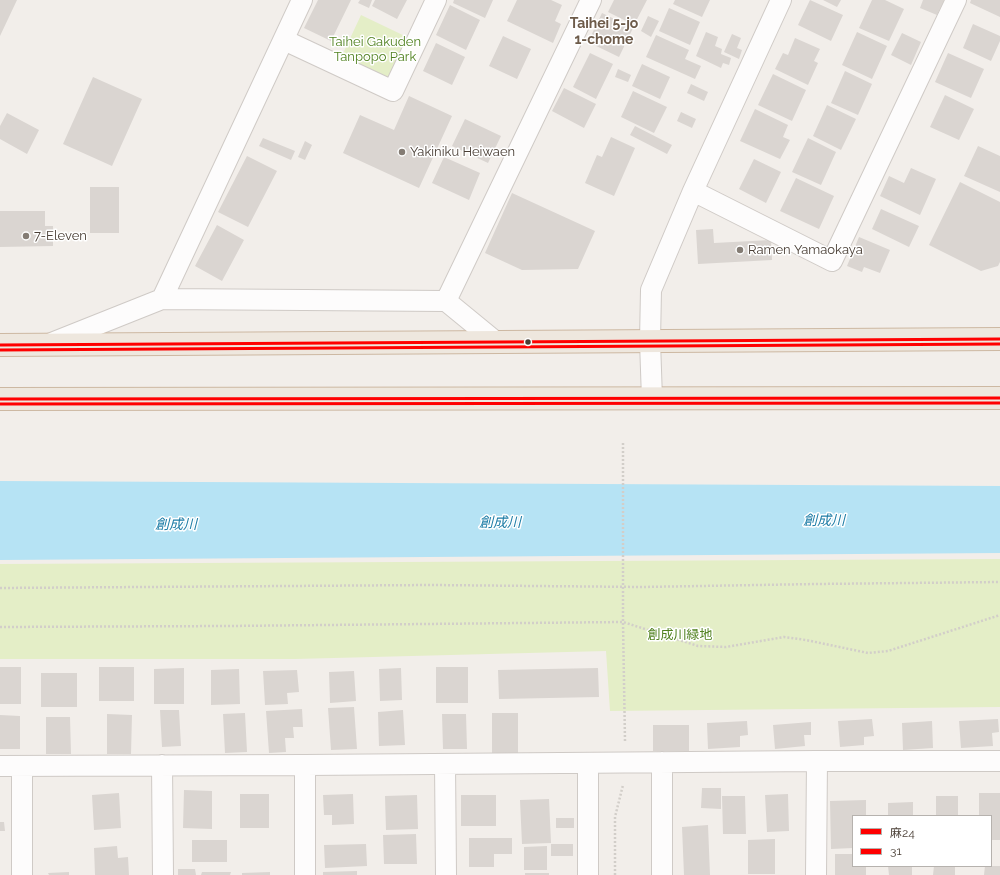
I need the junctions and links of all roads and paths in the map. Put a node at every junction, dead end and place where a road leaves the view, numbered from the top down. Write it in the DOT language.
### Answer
graph roads {
  1 [pos="302,0"];
  2 [pos="436,0"];
  3 [pos="591,0"];
  4 [pos="781,0"];
  5 [pos="956,0"];
  6 [pos="284,40"];
  7 [pos="693,191"];
  8 [pos="162,299"];
  9 [pos="446,301"];
  10 [pos="1000,339"];
  11 [pos="650,341"];
  12 [pos="496,342"];
  13 [pos="0,345"];
  14 [pos="47,345"];
  15 [pos="1000,398"];
  16 [pos="0,399"];
  17 [pos="652,399"];
  18 [pos="623,443"];
  19 [pos="1000,582"];
  20 [pos="623,586"];
  21 [pos="0,588"];
  22 [pos="1000,615"];
  23 [pos="623,622"];
  24 [pos="0,627"];
  25 [pos="625,747"];
  26 [pos="817,761"];
  27 [pos="1000,761"];
  28 [pos="662,762"];
  29 [pos="588,763"];
  30 [pos="445,764"];
  31 [pos="162,765"];
  32 [pos="305,765"];
  33 [pos="0,766"];
  34 [pos="22,766"];
  35 [pos="624,782"];
  36 [pos="22,875"];
  37 [pos="162,875"];
  38 [pos="305,875"];
  39 [pos="446,875"];
  40 [pos="588,875"];
  41 [pos="615,875"];
  42 [pos="662,875"];
  43 [pos="816,875"];
  1 -- 6 [label="street"];
  2 -- 6 [label="street"];
  3 -- 9 [label="street"];
  4 -- 7 [label="street"];
  5 -- 7 [label="street"];
  6 -- 8 [label="street"];
  7 -- 11 [label="street"];
  8 -- 9 [label="street"];
  8 -- 14 [label="street"];
  9 -- 12 [label="street"];
  10 -- 11 [label="highway"];
  11 -- 12 [label="highway"];
  11 -- 17 [label="street"];
  12 -- 14 [label="highway"];
  13 -- 14 [label="highway"];
  15 -- 17 [label="highway"];
  16 -- 17 [label="highway"];
  18 -- 20 [label="path"];
  19 -- 20 [label="path"];
  20 -- 21 [label="path"];
  20 -- 23 [label="path"];
  22 -- 23 [label="path"];
  23 -- 24 [label="path"];
  23 -- 25 [label="path"];
  26 -- 27 [label="street"];
  26 -- 28 [label="street"];
  26 -- 43 [label="street"];
  28 -- 29 [label="street"];
  28 -- 42 [label="street"];
  29 -- 30 [label="street"];
  29 -- 40 [label="street"];
  30 -- 32 [label="street"];
  30 -- 39 [label="street"];
  31 -- 32 [label="street"];
  31 -- 34 [label="street"];
  31 -- 37 [label="street"];
  32 -- 38 [label="street"];
  33 -- 34 [label="street"];
  34 -- 36 [label="street"];
  35 -- 41 [label="path"];
}
